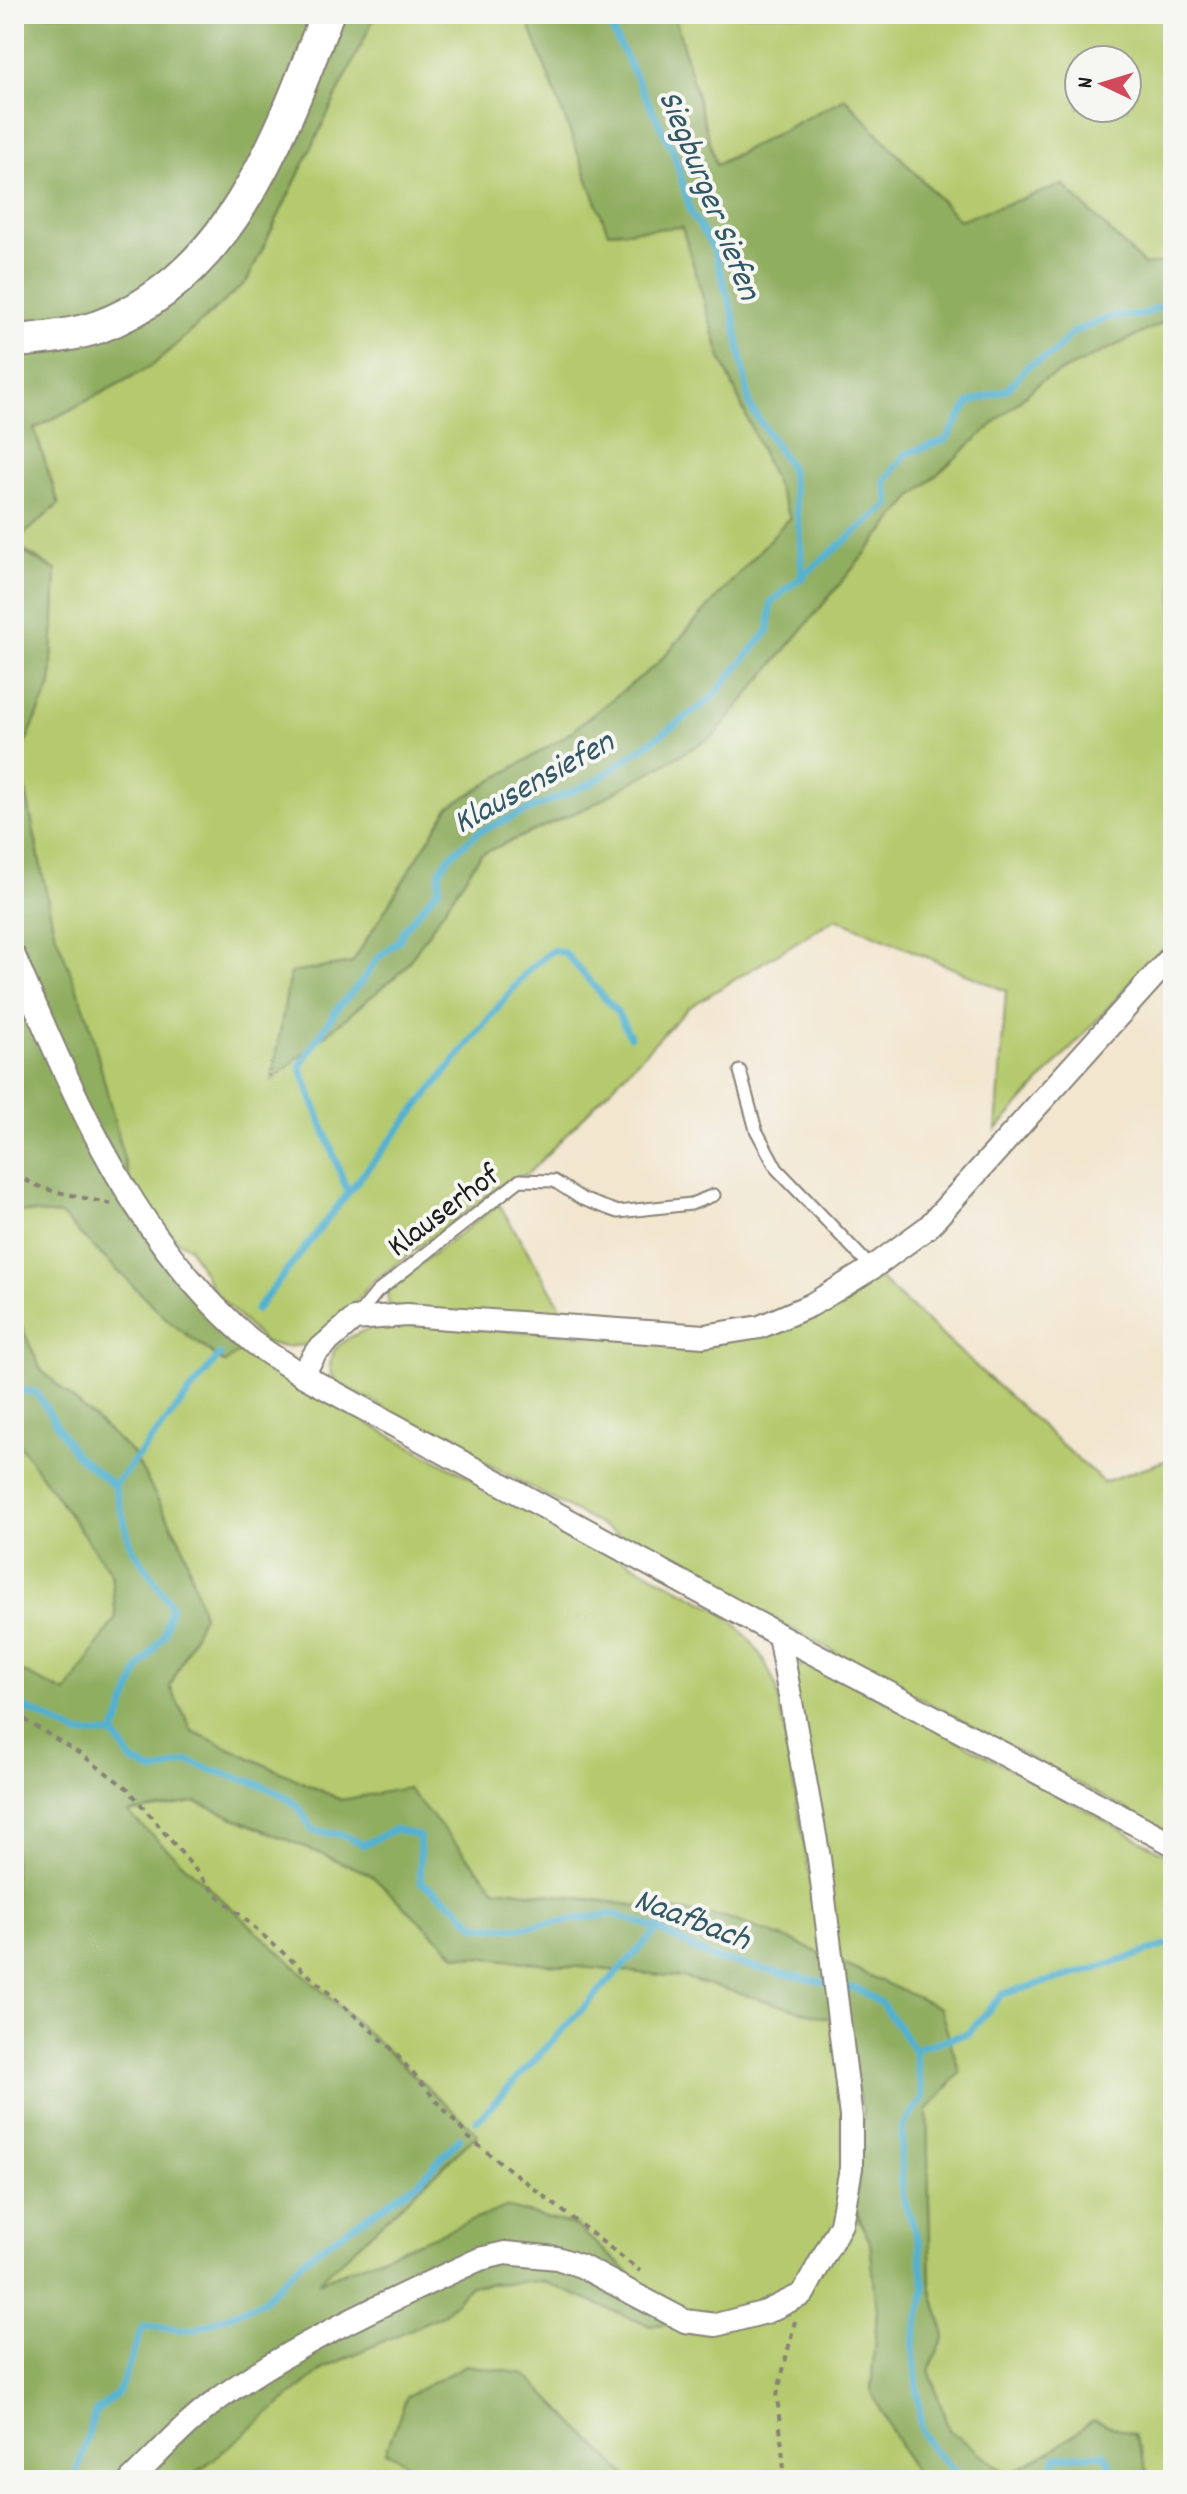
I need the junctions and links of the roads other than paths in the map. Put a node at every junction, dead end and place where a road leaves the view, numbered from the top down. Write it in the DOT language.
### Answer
graph roads {
  1 [pos="327,14"];
  2 [pos="14,341"];
  3 [pos="1173,955"];
  4 [pos="14,956"];
  5 [pos="740,1071"];
  6 [pos="714,1195"];
  7 [pos="872,1268"];
  8 [pos="354,1319"];
  9 [pos="302,1375"];
  10 [pos="779,1635"];
  11 [pos="1173,1844"];
  12 [pos="131,2480"];
  1 -- 2 [label="main road"];
  3 -- 7 [label="street"];
  4 -- 9 [label="street"];
  5 -- 7 [label="lane"];
  6 -- 8 [label="lane, Klauserhof"];
  7 -- 8 [label="street"];
  8 -- 9 [label="street"];
  9 -- 10 [label="street"];
  10 -- 11 [label="street"];
  10 -- 12 [label="street"];
}
